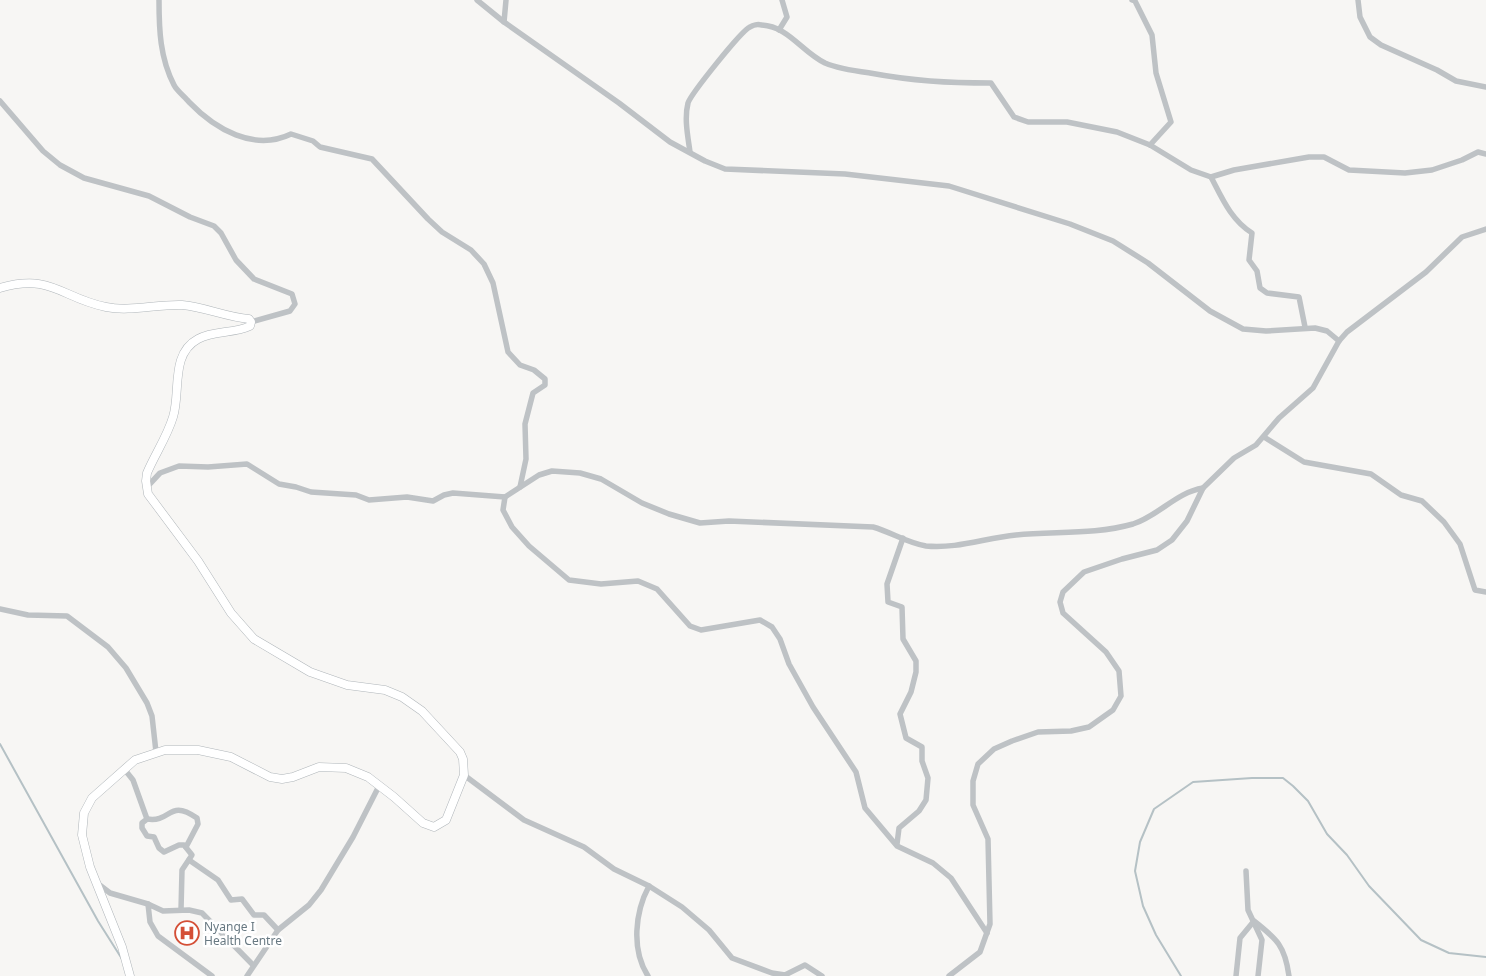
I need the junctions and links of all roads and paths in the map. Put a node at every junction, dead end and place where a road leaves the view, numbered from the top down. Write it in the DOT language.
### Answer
graph roads {
  1 [pos="159,0"];
  2 [pos="477,0"];
  3 [pos="506,0"];
  4 [pos="782,0"];
  5 [pos="1132,0"];
  6 [pos="1358,0"];
  7 [pos="504,22"];
  8 [pos="779,30"];
  9 [pos="1486,87"];
  10 [pos="0,101"];
  11 [pos="1150,145"];
  12 [pos="690,152"];
  13 [pos="1486,154"];
  14 [pos="1211,177"];
  15 [pos="1486,230"];
  16 [pos="0,288"];
  17 [pos="252,322"];
  18 [pos="1305,327"];
  19 [pos="1339,341"];
  20 [pos="1264,437"];
  21 [pos="146,488"];
  22 [pos="520,488"];
  23 [pos="1204,488"];
  24 [pos="505,497"];
  25 [pos="903,538"];
  26 [pos="1486,592"];
  27 [pos="0,609"];
  28 [pos="156,752"];
  29 [pos="125,770"];
  30 [pos="464,775"];
  31 [pos="379,786"];
  32 [pos="147,819"];
  33 [pos="897,846"];
  34 [pos="186,847"];
  35 [pos="189,860"];
  36 [pos="1246,871"];
  37 [pos="95,882"];
  38 [pos="649,886"];
  39 [pos="148,904"];
  40 [pos="181,910"];
  41 [pos="1254,921"];
  42 [pos="278,930"];
  43 [pos="987,933"];
  44 [pos="253,965"];
  45 [pos="130,976"];
  46 [pos="212,976"];
  47 [pos="247,976"];
  48 [pos="648,976"];
  49 [pos="822,976"];
  50 [pos="948,976"];
  51 [pos="1236,976"];
  52 [pos="1258,976"];
  53 [pos="1289,976"];
  1 -- 22 [label="street"];
  2 -- 7 [label="street"];
  3 -- 7 [label="street"];
  4 -- 8 [label="street"];
  5 -- 11 [label="street"];
  6 -- 9 [label="street"];
  7 -- 12 [label="street"];
  8 -- 11 [label="street"];
  8 -- 12 [label="street"];
  10 -- 17 [label="street"];
  11 -- 14 [label="street"];
  12 -- 18 [label="street"];
  13 -- 14 [label="street"];
  14 -- 18 [label="street"];
  15 -- 19 [label="street"];
  16 -- 17 [label="main road"];
  17 -- 21 [label="main road"];
  18 -- 19 [label="street"];
  19 -- 20 [label="street"];
  20 -- 23 [label="street"];
  20 -- 26 [label="street"];
  21 -- 24 [label="street"];
  21 -- 30 [label="main road"];
  22 -- 24 [label="street"];
  22 -- 25 [label="street"];
  23 -- 25 [label="street"];
  23 -- 43 [label="street"];
  24 -- 33 [label="street"];
  25 -- 33 [label="street"];
  27 -- 28 [label="street"];
  28 -- 29 [label="main road"];
  28 -- 31 [label="main road"];
  29 -- 32 [label="street"];
  29 -- 37 [label="main road"];
  30 -- 31 [label="main road"];
  30 -- 38 [label="street"];
  31 -- 42 [label="street"];
  32 -- 34 [label="street"];
  32 -- 34 [label="street"];
  33 -- 43 [label="street"];
  34 -- 35 [label="street"];
  35 -- 40 [label="street"];
  35 -- 42 [label="street"];
  36 -- 41 [label="street"];
  37 -- 39 [label="street"];
  37 -- 45 [label="main road"];
  38 -- 48 [label="street"];
  38 -- 49 [label="street"];
  39 -- 40 [label="street"];
  39 -- 46 [label="street"];
  40 -- 44 [label="street"];
  41 -- 51 [label="street"];
  41 -- 52 [label="street"];
  41 -- 53 [label="street"];
  42 -- 44 [label="street"];
  43 -- 50 [label="street"];
  44 -- 47 [label="street"];
}
